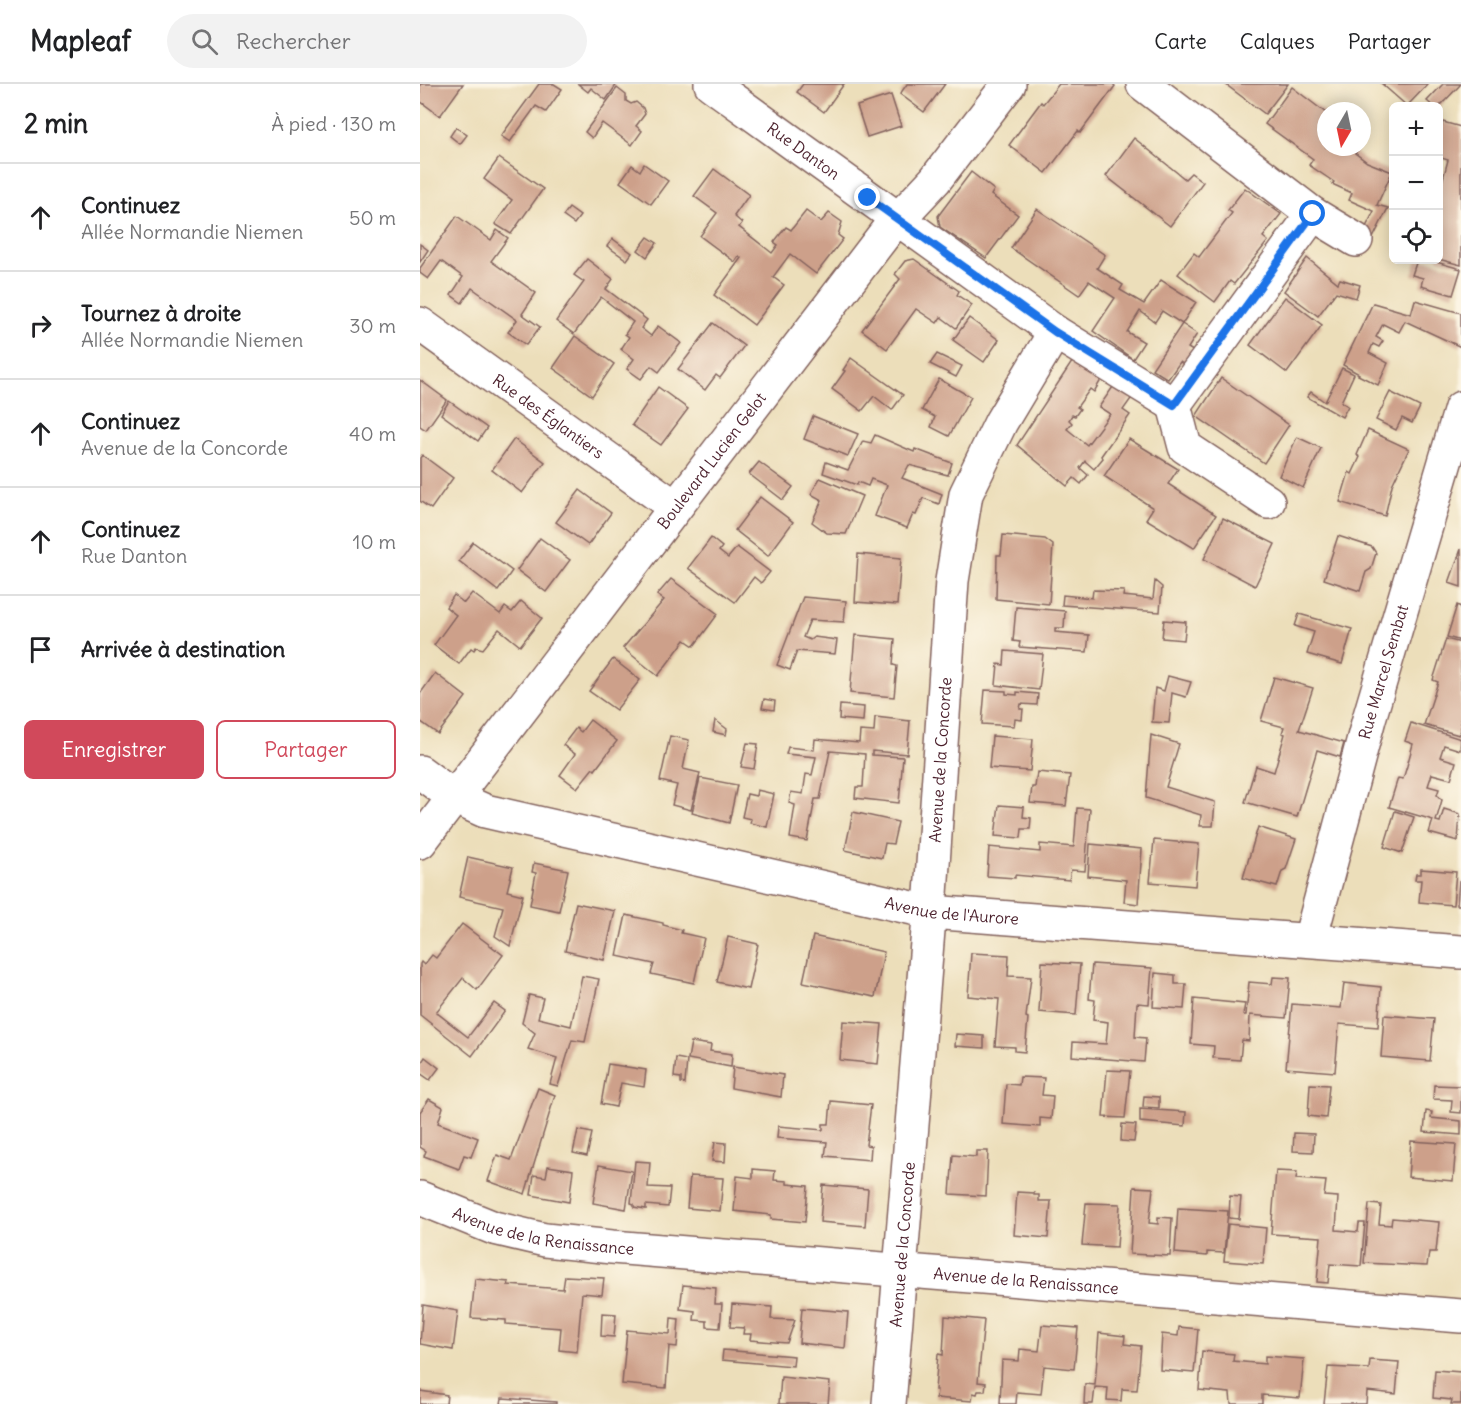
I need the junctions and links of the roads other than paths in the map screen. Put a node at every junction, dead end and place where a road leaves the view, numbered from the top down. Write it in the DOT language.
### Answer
graph roads {
  1 [pos="711,84"];
  2 [pos="1008,84"];
  3 [pos="1143,84"];
  4 [pos="1313,214"];
  5 [pos="897,219"];
  6 [pos="1356,240"];
  7 [pos="420,324"];
  8 [pos="1055,332"];
  9 [pos="1174,405"];
  10 [pos="1461,408"];
  11 [pos="1268,502"];
  12 [pos="675,507"];
  13 [pos="420,772"];
  14 [pos="454,797"];
  15 [pos="420,842"];
  16 [pos="930,912"];
  17 [pos="1310,939"];
  18 [pos="1461,952"];
  19 [pos="420,1198"];
  20 [pos="899,1270"];
  21 [pos="1461,1316"];
  22 [pos="889,1404"];
  1 -- 5 [label="street, Rue Danton"];
  2 -- 5 [label="street, Boulevard Lucien Gelot"];
  3 -- 4 [label="street"];
  4 -- 6 [label="street"];
  4 -- 9 [label="street"];
  5 -- 8 [label="street"];
  5 -- 12 [label="street, Boulevard Lucien Gelot"];
  7 -- 12 [label="street, Rue des Églantiers"];
  8 -- 9 [label="street"];
  8 -- 16 [label="street, Avenue de la Concorde"];
  9 -- 11 [label="street"];
  10 -- 17 [label="street, Rue Marcel Sembat"];
  12 -- 14 [label="street, Boulevard Lucien Gelot"];
  13 -- 14 [label="street, Avenue de l'Aurore"];
  14 -- 15 [label="street, Boulevard Lucien Gelot"];
  14 -- 16 [label="street, Avenue de l'Aurore"];
  16 -- 17 [label="street, Avenue de l'Aurore"];
  16 -- 20 [label="street, Avenue de la Concorde"];
  17 -- 18 [label="street, Avenue de l'Aurore"];
  19 -- 20 [label="street, Avenue de la Renaissance"];
  20 -- 21 [label="street, Avenue de la Renaissance"];
  20 -- 22 [label="street, Avenue de la Concorde"];
}
